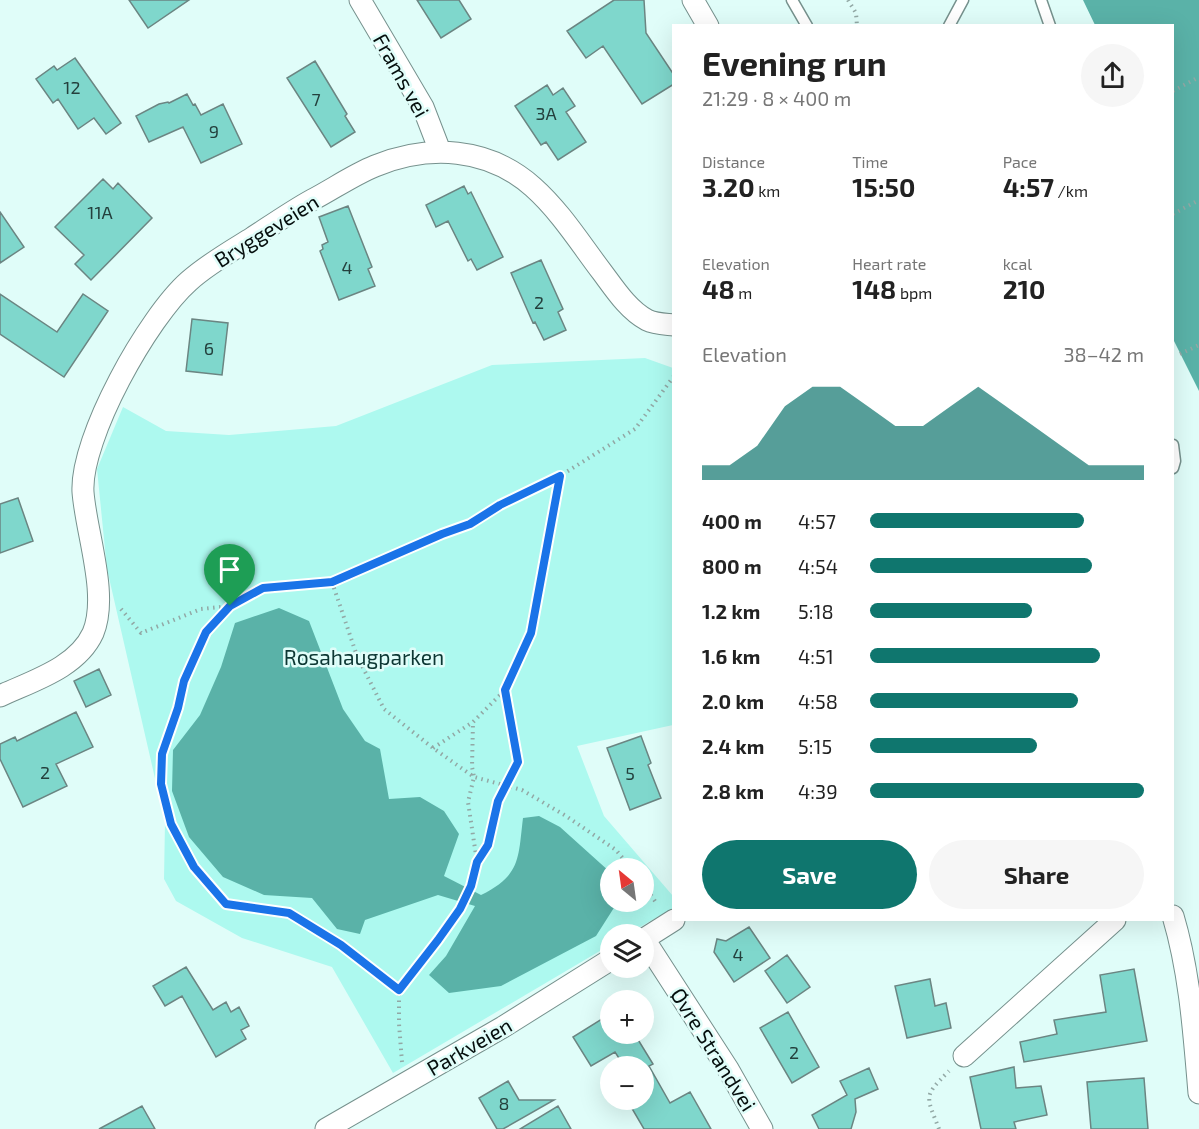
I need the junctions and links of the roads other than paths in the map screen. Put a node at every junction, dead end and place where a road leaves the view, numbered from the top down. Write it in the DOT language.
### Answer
graph roads {
  1 [pos="360,0"];
  2 [pos="693,0"];
  3 [pos="792,0"];
  4 [pos="963,0"];
  5 [pos="1041,0"];
  6 [pos="707,24"];
  7 [pos="806,24"];
  8 [pos="950,24"];
  9 [pos="1049,24"];
  10 [pos="440,151"];
  11 [pos="672,325"];
  12 [pos="0,696"];
  13 [pos="672,921"];
  14 [pos="1114,921"];
  15 [pos="1174,921"];
  16 [pos="654,933"];
  17 [pos="654,954"];
  18 [pos="600,966"];
  19 [pos="964,1056"];
  20 [pos="1199,1093"];
  21 [pos="326,1129"];
  22 [pos="762,1129"];
  1 -- 10 [label="street, Frams vei"];
  2 -- 6 [label="street"];
  3 -- 7 [label="lane"];
  4 -- 8 [label="lane"];
  5 -- 9 [label="lane"];
  10 -- 11 [label="street, Bryggeveien"];
  10 -- 12 [label="street, Bryggeveien"];
  13 -- 16 [label="street"];
  14 -- 19 [label="street"];
  15 -- 20 [label="street"];
  17 -- 22 [label="street, Øvre Strandvei"];
  18 -- 21 [label="street, Parkveien"];
}
